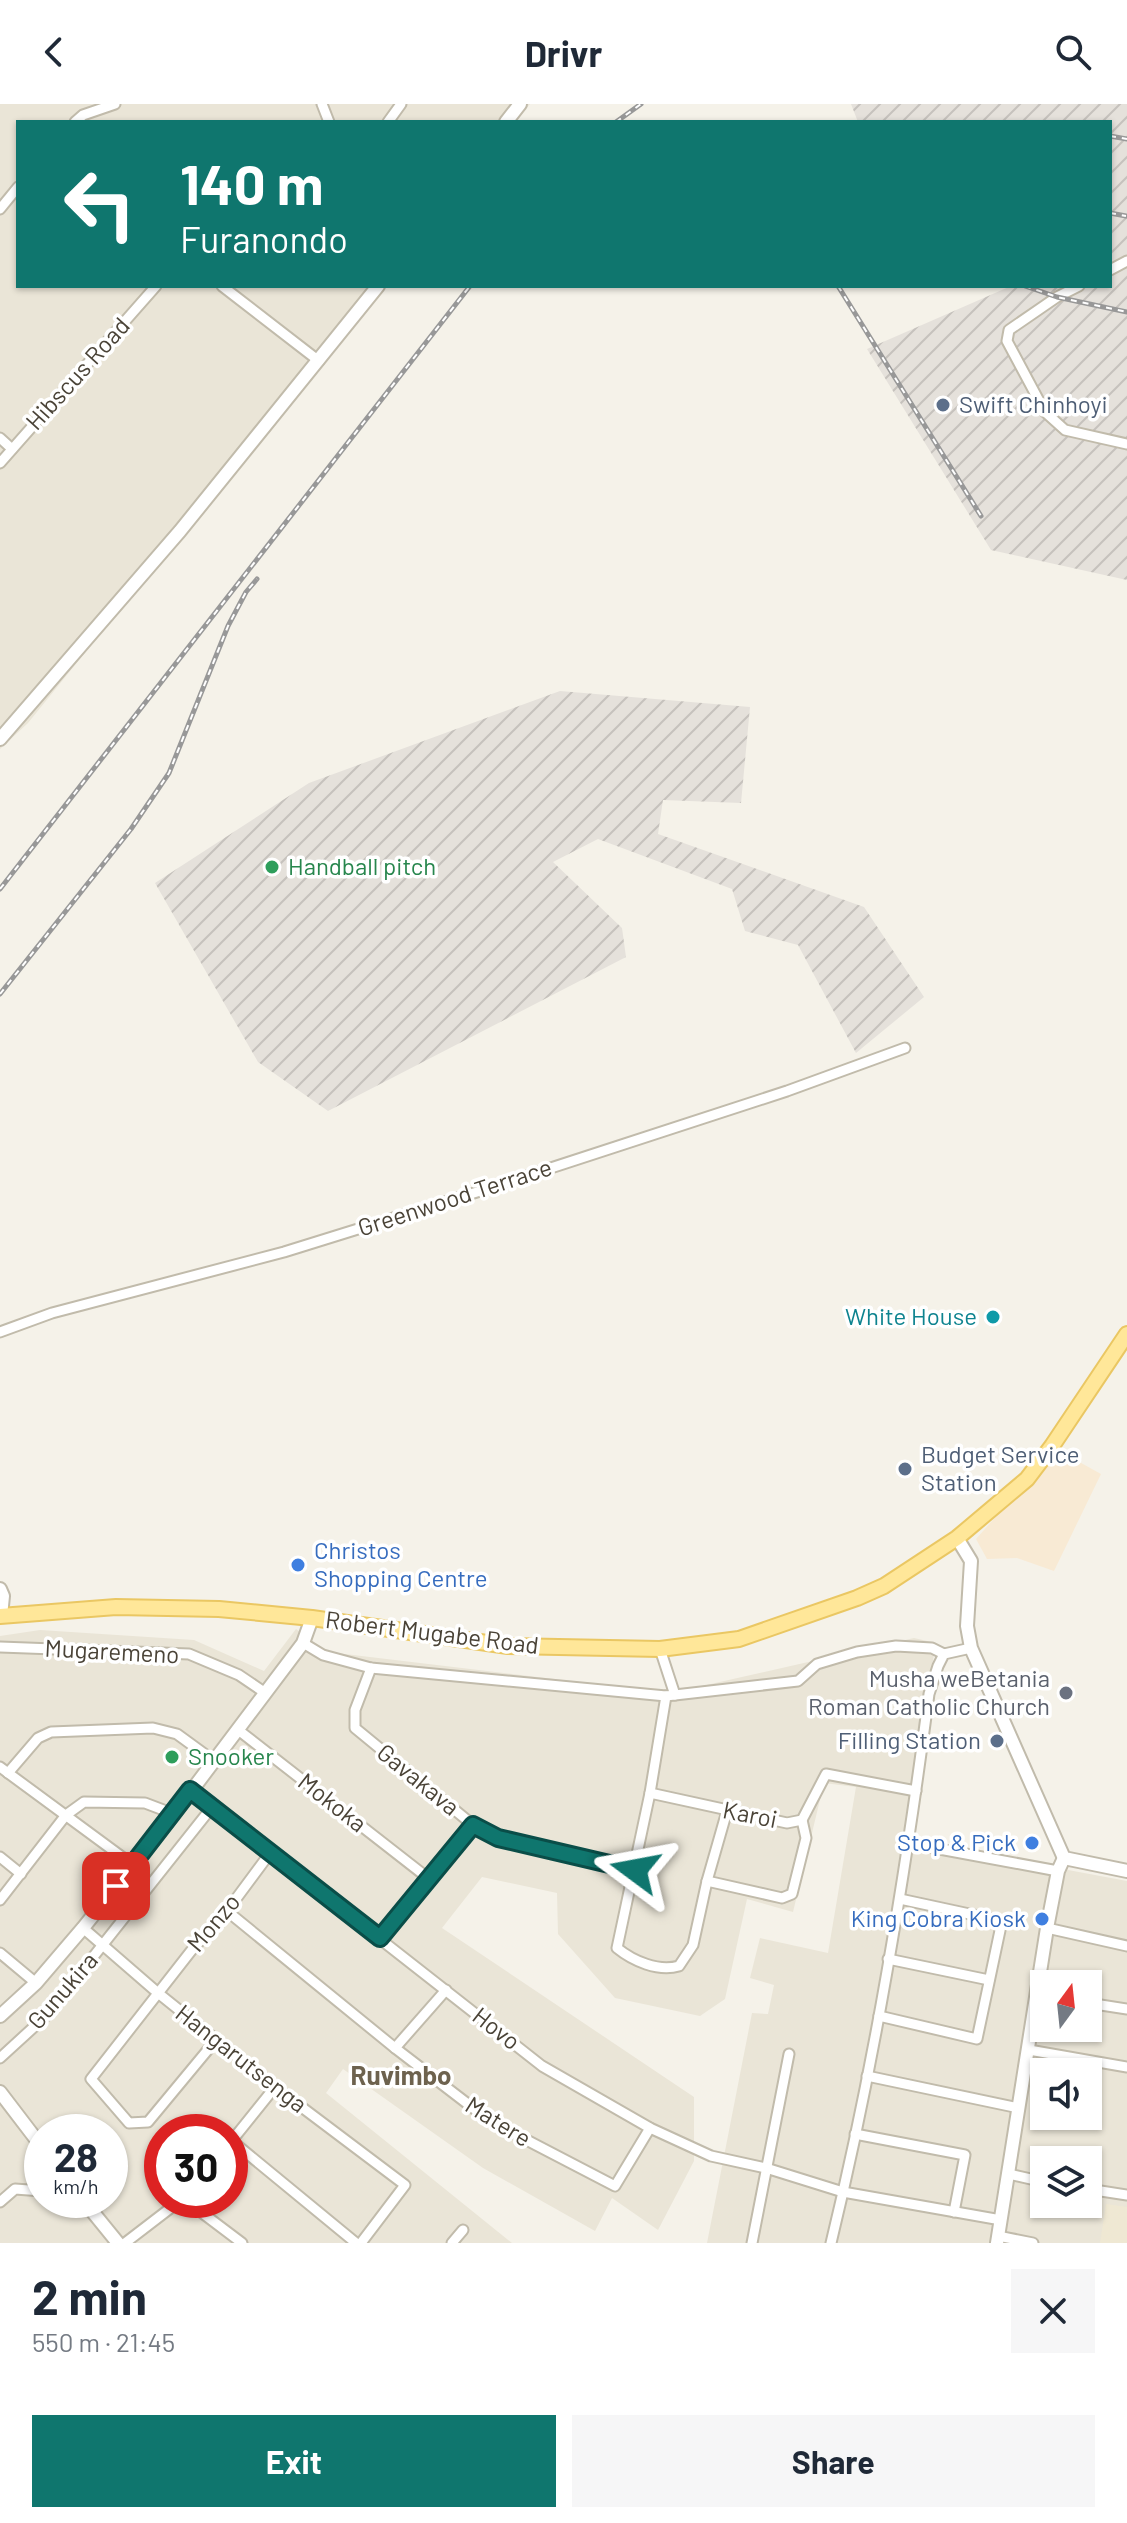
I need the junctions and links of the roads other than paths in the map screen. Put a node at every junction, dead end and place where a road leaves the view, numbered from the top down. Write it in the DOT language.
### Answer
graph roads {
  1 [pos="115,104"];
  2 [pos="77,120"];
  3 [pos="16,189"];
  4 [pos="0,209"];
  5 [pos="154,288"];
  6 [pos="225,288"];
  7 [pos="376,288"];
  8 [pos="1075,288"];
  9 [pos="319,361"];
  10 [pos="0,438"];
  11 [pos="1127,444"];
  12 [pos="12,449"];
  13 [pos="0,463"];
  14 [pos="0,739"];
  15 [pos="905,1048"];
  16 [pos="0,1332"];
  17 [pos="1127,1334"];
  18 [pos="957,1538"];
  19 [pos="0,1589"];
  20 [pos="1,1616"];
  21 [pos="312,1618"];
  22 [pos="303,1643"];
  23 [pos="0,1647"];
  24 [pos="971,1648"];
  25 [pos="660,1649"];
  26 [pos="944,1654"];
  27 [pos="371,1668"];
  28 [pos="264,1692"];
  29 [pos="670,1696"];
  30 [pos="237,1729"];
  31 [pos="214,1761"];
  32 [pos="4,1770"];
  33 [pos="190,1790"];
  34 [pos="916,1791"];
  35 [pos="650,1793"];
  36 [pos="212,1807"];
  37 [pos="727,1811"];
  38 [pos="174,1814"];
  39 [pos="66,1815"];
  40 [pos="802,1820"];
  41 [pos="473,1825"];
  42 [pos="907,1843"];
  43 [pos="270,1853"];
  44 [pos="0,1857"];
  45 [pos="1061,1864"];
  46 [pos="133,1865"];
  47 [pos="635,1870"];
  48 [pos="1127,1871"];
  49 [pos="21,1874"];
  50 [pos="428,1878"];
  51 [pos="707,1881"];
  52 [pos="900,1899"];
  53 [pos="0,1900"];
  54 [pos="227,1911"];
  55 [pos="83,1928"];
  56 [pos="1047,1928"];
  57 [pos="380,1938"];
  58 [pos="103,1945"];
  59 [pos="1127,1946"];
  60 [pos="0,1953"];
  61 [pos="888,1959"];
  62 [pos="1043,1970"];
  63 [pos="989,1980"];
  64 [pos="36,1983"];
  65 [pos="446,1990"];
  66 [pos="158,1993"];
  67 [pos="1102,2005"];
  68 [pos="1127,2009"];
  69 [pos="0,2016"];
  70 [pos="879,2016"];
  71 [pos="216,2040"];
  72 [pos="1031,2042"];
  73 [pos="395,2048"];
  74 [pos="1029,2050"];
  75 [pos="789,2054"];
  76 [pos="0,2058"];
  77 [pos="1127,2067"];
  78 [pos="867,2076"];
  79 [pos="275,2087"];
  80 [pos="2,2099"];
  81 [pos="1019,2108"];
  82 [pos="248,2121"];
  83 [pos="24,2125"];
  84 [pos="650,2128"];
  85 [pos="855,2134"];
  86 [pos="248,2156"];
  87 [pos="766,2168"];
  88 [pos="1009,2174"];
  89 [pos="1030,2179"];
  90 [pos="24,2190"];
  91 [pos="1102,2191"];
  92 [pos="843,2192"];
  93 [pos="1127,2195"];
  94 [pos="0,2202"];
  95 [pos="954,2212"];
  96 [pos="98,2218"];
  97 [pos="159,2218"];
  98 [pos="208,2218"];
  99 [pos="1001,2220"];
  100 [pos="463,2230"];
  101 [pos="998,2240"];
  102 [pos="118,2243"];
  103 [pos="125,2243"];
  104 [pos="242,2243"];
  105 [pos="358,2243"];
  106 [pos="452,2243"];
  107 [pos="752,2243"];
  108 [pos="831,2243"];
  109 [pos="1033,2243"];
  1 -- 2 [label="street"];
  3 -- 4 [label="street"];
  5 -- 12 [label="street, Hibscus Road"];
  6 -- 9 [label="street"];
  7 -- 9 [label="street"];
  8 -- 11 [label="street"];
  9 -- 14 [label="street"];
  10 -- 12 [label="street"];
  12 -- 13 [label="street, Hibscus Road"];
  15 -- 16 [label="street, Greenwood Terrace"];
  17 -- 18 [label="main road, Robert Mugabe Road"];
  18 -- 24 [label="street"];
  18 -- 25 [label="main road, Robert Mugabe Road"];
  19 -- 20 [label="street"];
  20 -- 21 [label="main road, Robert Mugabe Road"];
  21 -- 22 [label="street"];
  21 -- 25 [label="main road, Robert Mugabe Road"];
  22 -- 27 [label="street"];
  22 -- 28 [label="street"];
  23 -- 28 [label="street, Mugaremeno"];
  24 -- 26 [label="street"];
  24 -- 45 [label="street"];
  25 -- 29 [label="street"];
  26 -- 29 [label="street"];
  26 -- 34 [label="street"];
  27 -- 29 [label="street"];
  27 -- 41 [label="street, Gavakava"];
  28 -- 30 [label="street"];
  29 -- 35 [label="street"];
  30 -- 31 [label="street"];
  30 -- 50 [label="street, Mokoka"];
  31 -- 32 [label="street"];
  31 -- 33 [label="street"];
  32 -- 39 [label="street"];
  33 -- 36 [label="street, Hovo"];
  33 -- 38 [label="street"];
  34 -- 40 [label="street, Karoi"];
  34 -- 42 [label="street"];
  35 -- 37 [label="street, Karoi"];
  35 -- 47 [label="street"];
  36 -- 43 [label="street, Hovo"];
  36 -- 58 [label="street, Gunukira"];
  37 -- 40 [label="street, Karoi"];
  37 -- 51 [label="street"];
  38 -- 39 [label="street"];
  38 -- 46 [label="street"];
  39 -- 46 [label="street"];
  39 -- 49 [label="street"];
  40 -- 51 [label="street"];
  41 -- 47 [label="street, Gavakava"];
  41 -- 50 [label="street"];
  42 -- 45 [label="street"];
  42 -- 52 [label="street"];
  43 -- 54 [label="street, Monzo"];
  43 -- 57 [label="street, Hovo"];
  44 -- 49 [label="street"];
  45 -- 48 [label="street"];
  45 -- 56 [label="street"];
  46 -- 55 [label="street"];
  47 -- 51 [label="street"];
  49 -- 53 [label="street"];
  50 -- 57 [label="street"];
  52 -- 61 [label="street"];
  52 -- 63 [label="street"];
  54 -- 66 [label="street, Monzo"];
  54 -- 73 [label="street, Matere"];
  55 -- 58 [label="street, Hangarutsenga"];
  55 -- 64 [label="street"];
  56 -- 59 [label="street"];
  56 -- 62 [label="street"];
  57 -- 65 [label="street, Hovo"];
  58 -- 66 [label="street, Hangarutsenga"];
  58 -- 76 [label="street, Gunukira"];
  60 -- 64 [label="street"];
  61 -- 63 [label="street"];
  61 -- 70 [label="street"];
  63 -- 70 [label="street"];
  64 -- 69 [label="street"];
  65 -- 73 [label="street"];
  65 -- 84 [label="street, Hovo"];
  66 -- 71 [label="street, Hangarutsenga"];
  66 -- 71 [label="street, Monzo"];
  67 -- 68 [label="street"];
  70 -- 78 [label="street"];
  71 -- 79 [label="street, Hangarutsenga"];
  72 -- 74 [label="street"];
  73 -- 84 [label="street, Matere"];
  74 -- 77 [label="street"];
  74 -- 81 [label="street"];
  75 -- 87 [label="street"];
  78 -- 81 [label="street"];
  78 -- 85 [label="street"];
  79 -- 82 [label="street"];
  79 -- 105 [label="street, Hangarutsenga"];
  80 -- 83 [label="street"];
  81 -- 88 [label="street"];
  84 -- 87 [label="street, Hovo"];
  85 -- 92 [label="street"];
  85 -- 95 [label="street"];
  86 -- 105 [label="street"];
  87 -- 92 [label="street, Hovo"];
  87 -- 107 [label="street"];
  88 -- 89 [label="street"];
  88 -- 99 [label="street"];
  90 -- 94 [label="street"];
  91 -- 93 [label="street"];
  92 -- 95 [label="street, Hovo"];
  92 -- 108 [label="street"];
  95 -- 99 [label="street, Hovo"];
  96 -- 102 [label="street"];
  97 -- 103 [label="street"];
  98 -- 104 [label="street"];
  99 -- 101 [label="street"];
  100 -- 106 [label="street"];
  101 -- 109 [label="street"];
}
